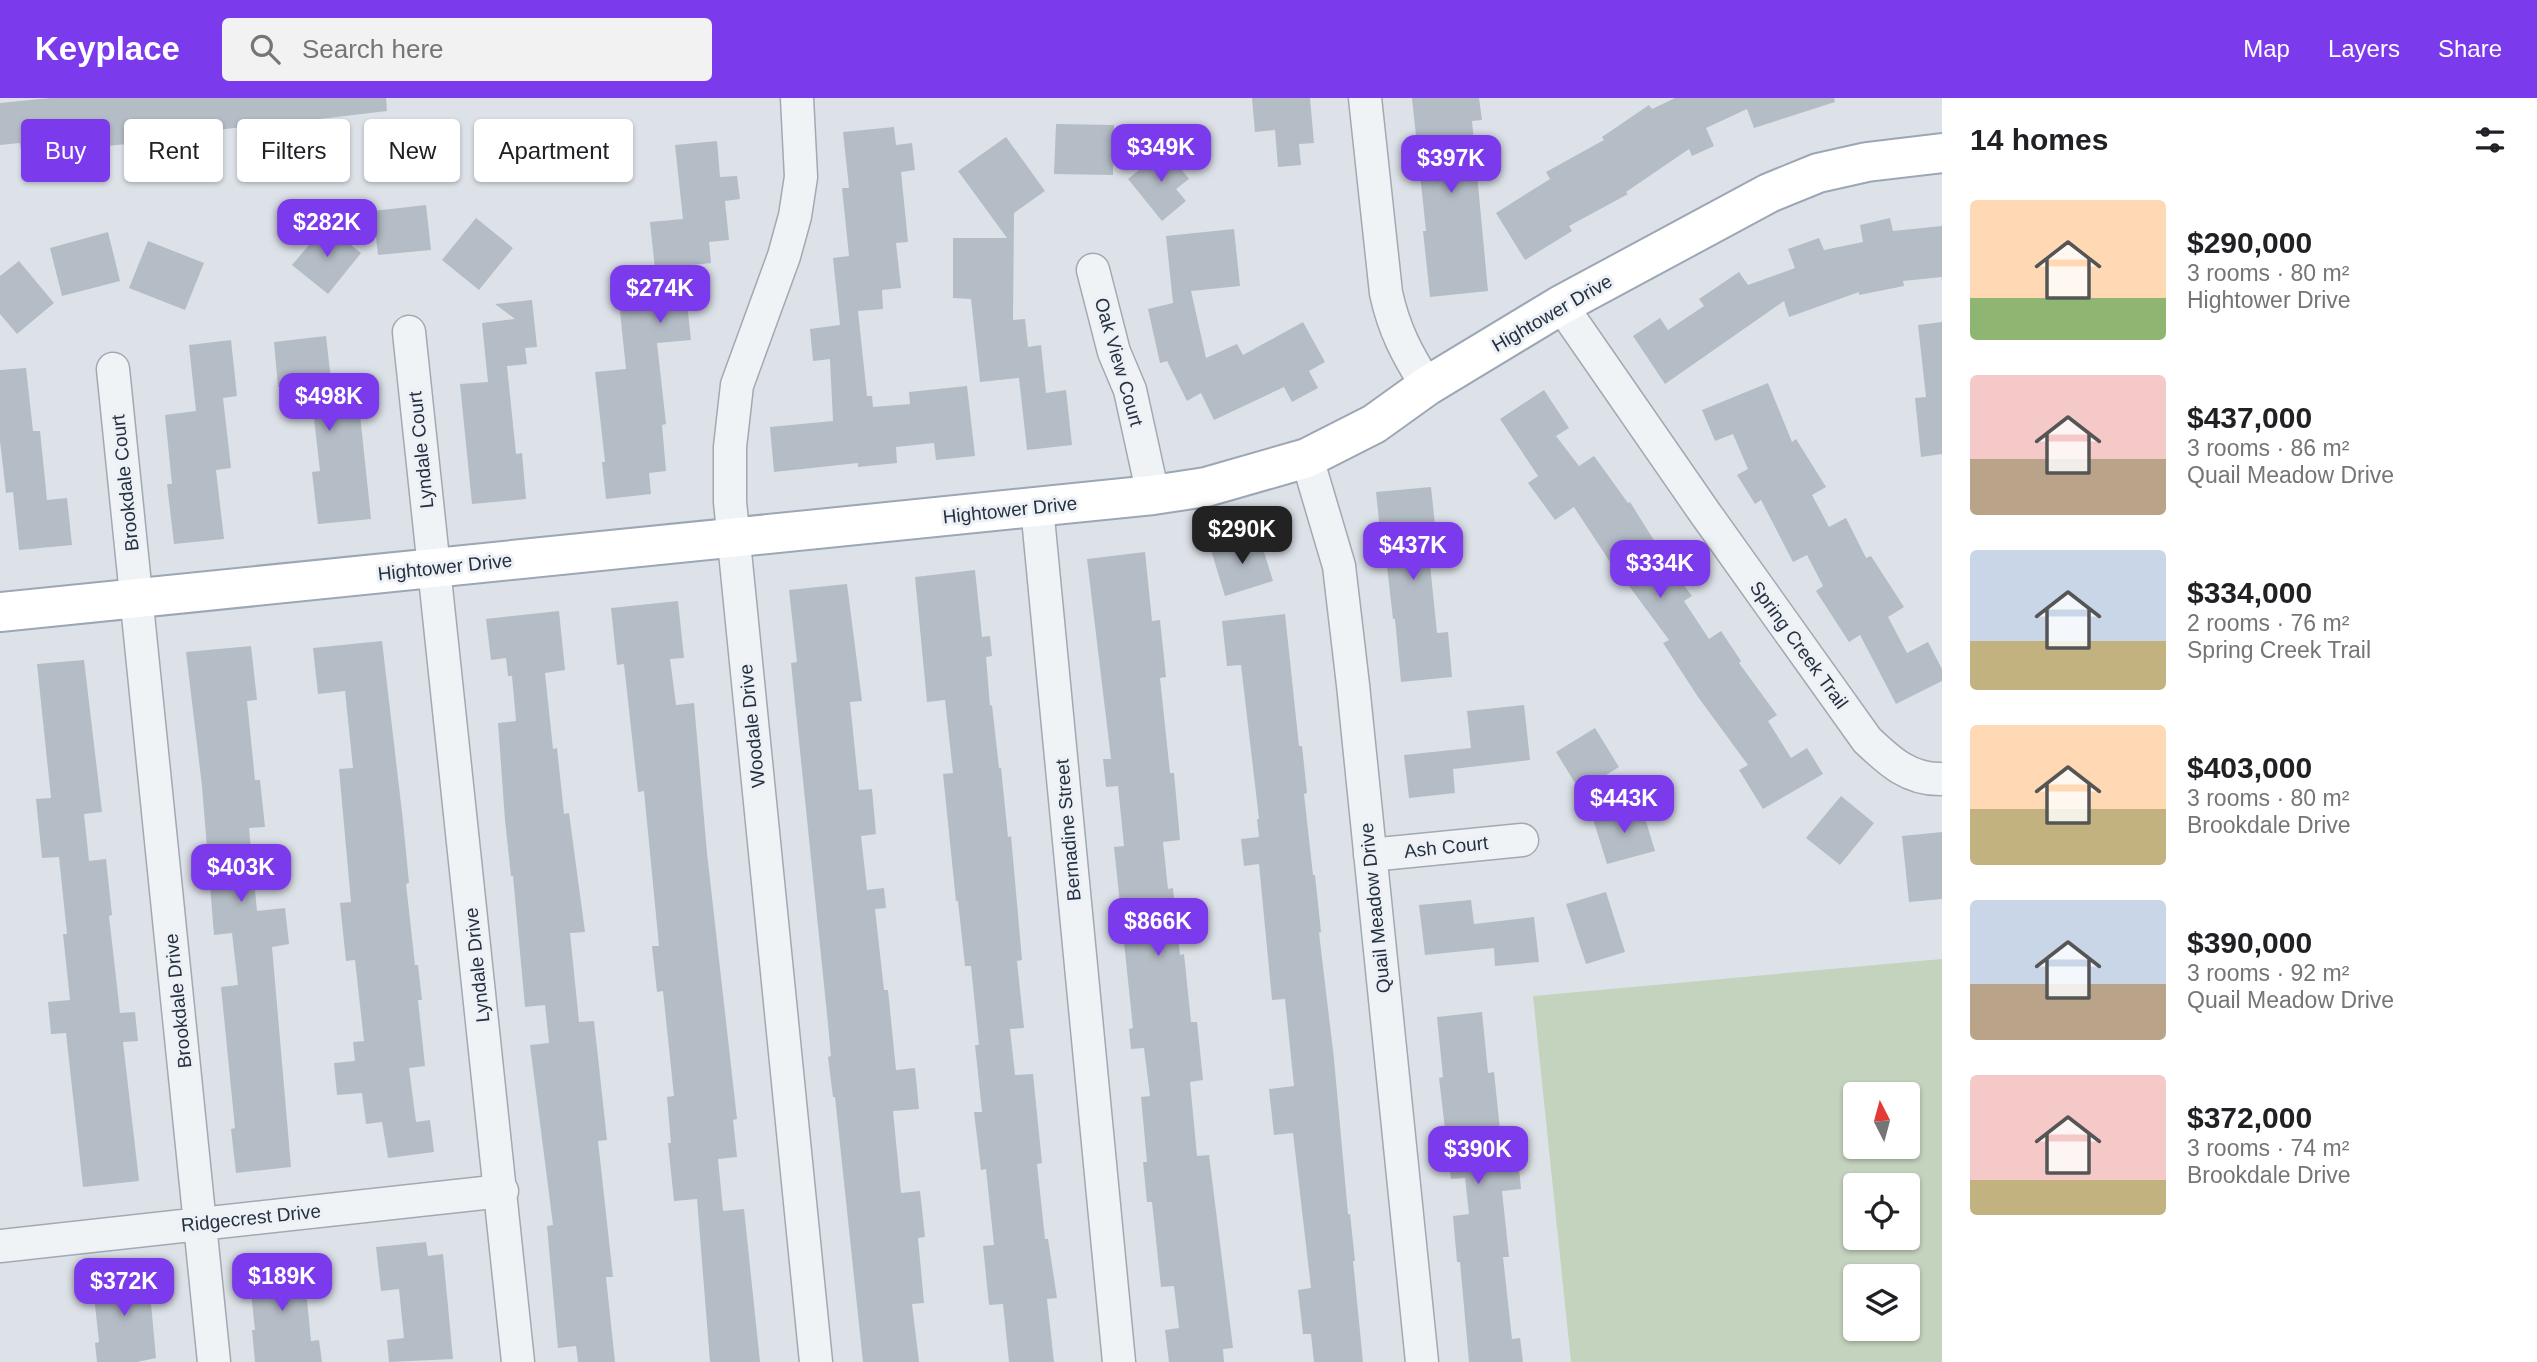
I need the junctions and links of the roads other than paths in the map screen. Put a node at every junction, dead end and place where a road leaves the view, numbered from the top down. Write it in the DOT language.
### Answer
graph roads {
  1 [pos="797,98"];
  2 [pos="1365,98"];
  3 [pos="1942,153"];
  4 [pos="1093,270"];
  5 [pos="1562,305"];
  6 [pos="409,332"];
  7 [pos="113,369"];
  8 [pos="1427,386"];
  9 [pos="1307,458"];
  10 [pos="1153,495"];
  11 [pos="1037,507"];
  12 [pos="733,538"];
  13 [pos="433,568"];
  14 [pos="137,598"];
  15 [pos="0,612"];
  16 [pos="1942,779"];
  17 [pos="1522,839"];
  18 [pos="1370,855"];
  19 [pos="502,1191"];
  20 [pos="200,1224"];
  21 [pos="0,1246"];
  22 [pos="214,1362"];
  23 [pos="518,1362"];
  24 [pos="816,1362"];
  25 [pos="1119,1362"];
  26 [pos="1422,1362"];
  1 -- 12 [label="street, Woodale Drive"];
  2 -- 8 [label="street"];
  3 -- 5 [label="main road, Hightower Drive"];
  4 -- 10 [label="street, Oak View Court"];
  5 -- 8 [label="main road, Hightower Drive"];
  5 -- 16 [label="street, Spring Creek Trail"];
  6 -- 13 [label="street, Lyndale Court"];
  7 -- 14 [label="street, Brookdale Court"];
  8 -- 9 [label="main road, Hightower Drive"];
  9 -- 10 [label="main road, Hightower Drive"];
  9 -- 18 [label="street, Quail Meadow Drive"];
  10 -- 11 [label="main road, Hightower Drive"];
  11 -- 12 [label="main road, Hightower Drive"];
  11 -- 25 [label="street, Bernadine Street"];
  12 -- 13 [label="main road, Hightower Drive"];
  12 -- 24 [label="street, Woodale Drive"];
  13 -- 14 [label="main road, Hightower Drive"];
  13 -- 19 [label="street, Lyndale Drive"];
  14 -- 15 [label="main road, Hightower Drive"];
  14 -- 20 [label="street, Brookdale Drive"];
  17 -- 18 [label="street, Ash Court"];
  18 -- 26 [label="street, Quail Meadow Drive"];
  19 -- 20 [label="street, Ridgecrest Drive"];
  19 -- 23 [label="street, Lyndale Drive"];
  20 -- 21 [label="street, Ridgecrest Drive"];
  20 -- 22 [label="street, Brookdale Drive"];
}
